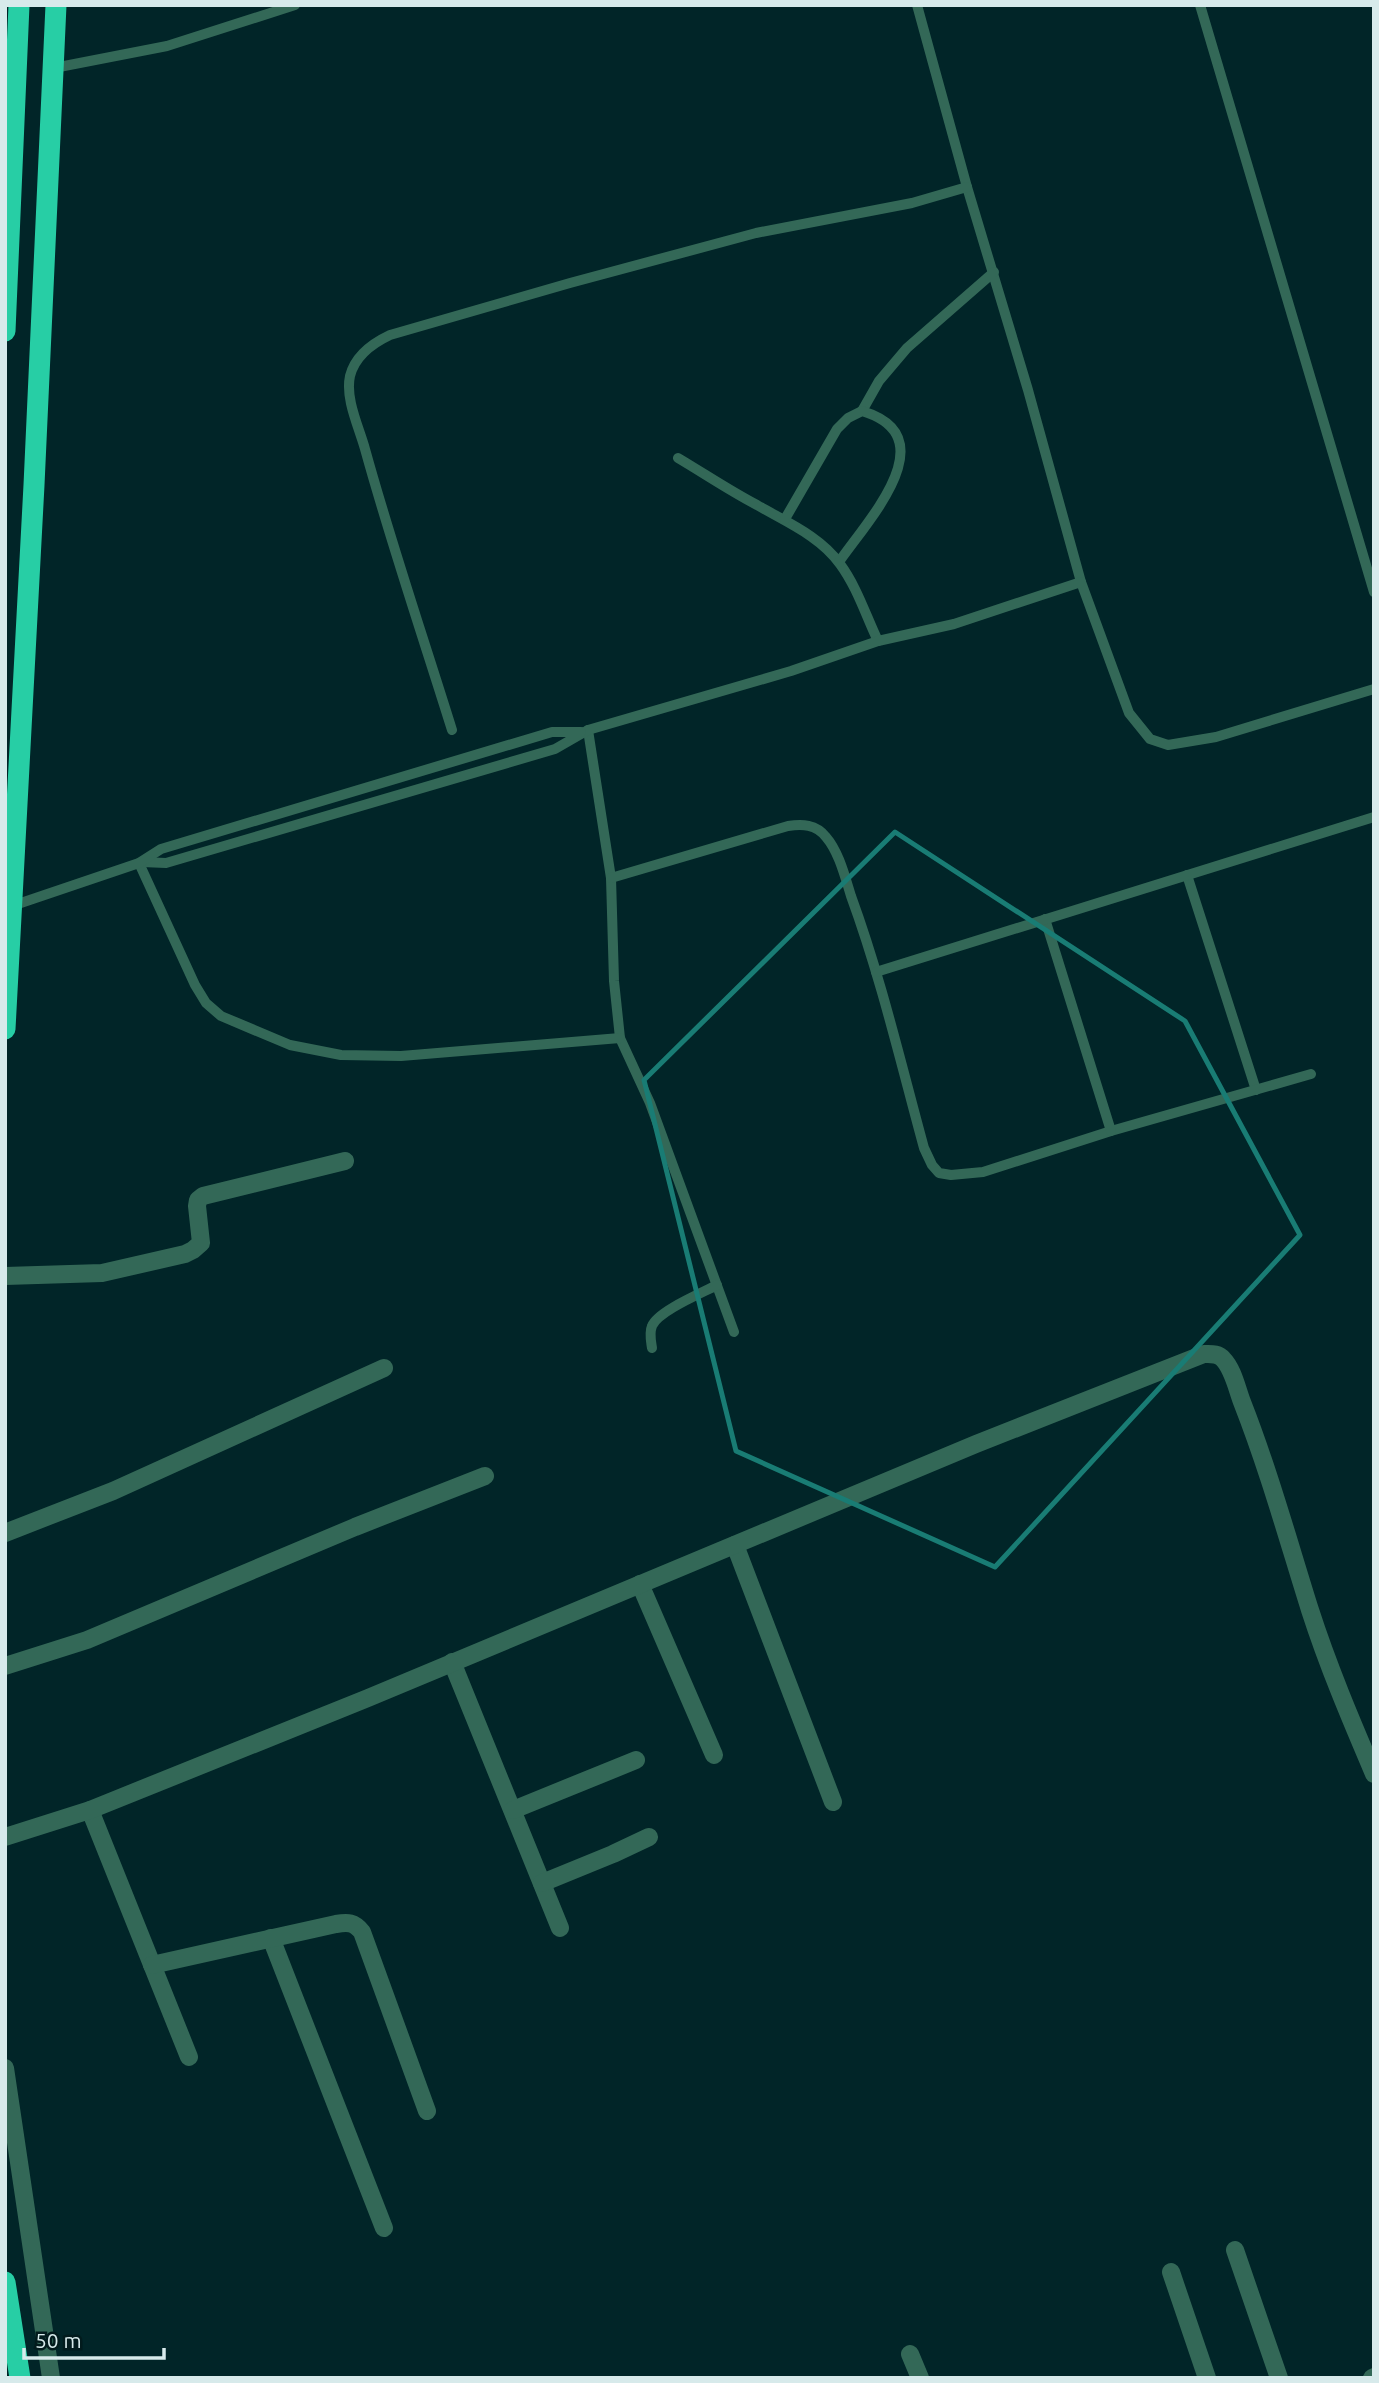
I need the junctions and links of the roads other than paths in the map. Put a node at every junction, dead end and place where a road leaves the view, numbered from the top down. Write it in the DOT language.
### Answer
graph roads {
  1 [pos="19,5"];
  2 [pos="57,5"];
  3 [pos="295,5"];
  4 [pos="917,5"];
  5 [pos="1200,5"];
  6 [pos="54,68"];
  7 [pos="967,187"];
  8 [pos="994,272"];
  9 [pos="5,331"];
  10 [pos="862,411"];
  11 [pos="678,458"];
  12 [pos="785,520"];
  13 [pos="839,562"];
  14 [pos="1080,582"];
  15 [pos="1374,593"];
  16 [pos="878,642"];
  17 [pos="1374,689"];
  18 [pos="452,730"];
  19 [pos="585,731"];
  20 [pos="1374,817"];
  21 [pos="141,863"];
  22 [pos="1187,875"];
  23 [pos="611,878"];
  24 [pos="12,906"];
  25 [pos="1045,919"];
  26 [pos="876,972"];
  27 [pos="5,1029"];
  28 [pos="620,1038"];
  29 [pos="1311,1074"];
  30 [pos="1256,1090"];
  31 [pos="1111,1131"];
  32 [pos="345,1161"];
  33 [pos="5,1276"];
  34 [pos="718,1285"];
  35 [pos="734,1332"];
  36 [pos="652,1348"];
  37 [pos="384,1368"];
  38 [pos="485,1476"];
  39 [pos="5,1534"];
  40 [pos="734,1545"];
  41 [pos="639,1584"];
  42 [pos="452,1662"];
  43 [pos="5,1667"];
  44 [pos="714,1755"];
  45 [pos="636,1760"];
  46 [pos="1374,1774"];
  47 [pos="833,1802"];
  48 [pos="90,1810"];
  49 [pos="513,1810"];
  50 [pos="5,1837"];
  51 [pos="649,1837"];
  52 [pos="542,1884"];
  53 [pos="560,1928"];
  54 [pos="271,1938"];
  55 [pos="152,1965"];
  56 [pos="189,2057"];
  57 [pos="5,2068"];
  58 [pos="427,2111"];
  59 [pos="384,2228"];
  60 [pos="1235,2250"];
  61 [pos="1171,2272"];
  62 [pos="5,2282"];
  63 [pos="909,2354"];
  64 [pos="20,2378"];
  65 [pos="51,2378"];
  66 [pos="920,2378"];
  67 [pos="1207,2378"];
  68 [pos="1279,2378"];
  1 -- 9 [label="highway"];
  2 -- 6 [label="highway"];
  3 -- 6 [label="lane"];
  4 -- 7 [label="lane"];
  5 -- 15 [label="lane"];
  6 -- 24 [label="highway"];
  7 -- 8 [label="lane"];
  7 -- 18 [label="lane"];
  8 -- 10 [label="lane"];
  8 -- 14 [label="lane"];
  10 -- 12 [label="lane"];
  10 -- 13 [label="lane"];
  11 -- 12 [label="lane"];
  12 -- 13 [label="lane"];
  13 -- 16 [label="lane"];
  14 -- 16 [label="lane"];
  14 -- 17 [label="lane"];
  16 -- 19 [label="lane"];
  19 -- 21 [label="lane"];
  19 -- 21 [label="lane"];
  19 -- 23 [label="lane"];
  20 -- 22 [label="lane"];
  21 -- 24 [label="lane"];
  21 -- 28 [label="lane"];
  22 -- 25 [label="lane"];
  22 -- 30 [label="lane"];
  23 -- 26 [label="lane"];
  23 -- 28 [label="lane"];
  24 -- 27 [label="highway"];
  25 -- 26 [label="lane"];
  25 -- 31 [label="lane"];
  26 -- 31 [label="lane"];
  28 -- 34 [label="lane"];
  29 -- 30 [label="lane"];
  30 -- 31 [label="lane"];
  32 -- 33 [label="street"];
  34 -- 35 [label="lane"];
  34 -- 36 [label="lane"];
  37 -- 39 [label="street"];
  38 -- 43 [label="street"];
  40 -- 41 [label="street"];
  40 -- 46 [label="street"];
  40 -- 47 [label="street"];
  41 -- 42 [label="street"];
  41 -- 44 [label="street"];
  42 -- 48 [label="street"];
  42 -- 49 [label="street"];
  45 -- 49 [label="street"];
  48 -- 50 [label="street"];
  48 -- 55 [label="street"];
  49 -- 52 [label="street"];
  51 -- 52 [label="street"];
  52 -- 53 [label="street"];
  54 -- 55 [label="street"];
  54 -- 58 [label="street"];
  54 -- 59 [label="street"];
  55 -- 56 [label="street"];
  57 -- 65 [label="street"];
  60 -- 68 [label="street"];
  61 -- 67 [label="street"];
  62 -- 64 [label="highway"];
  63 -- 66 [label="street"];
}
